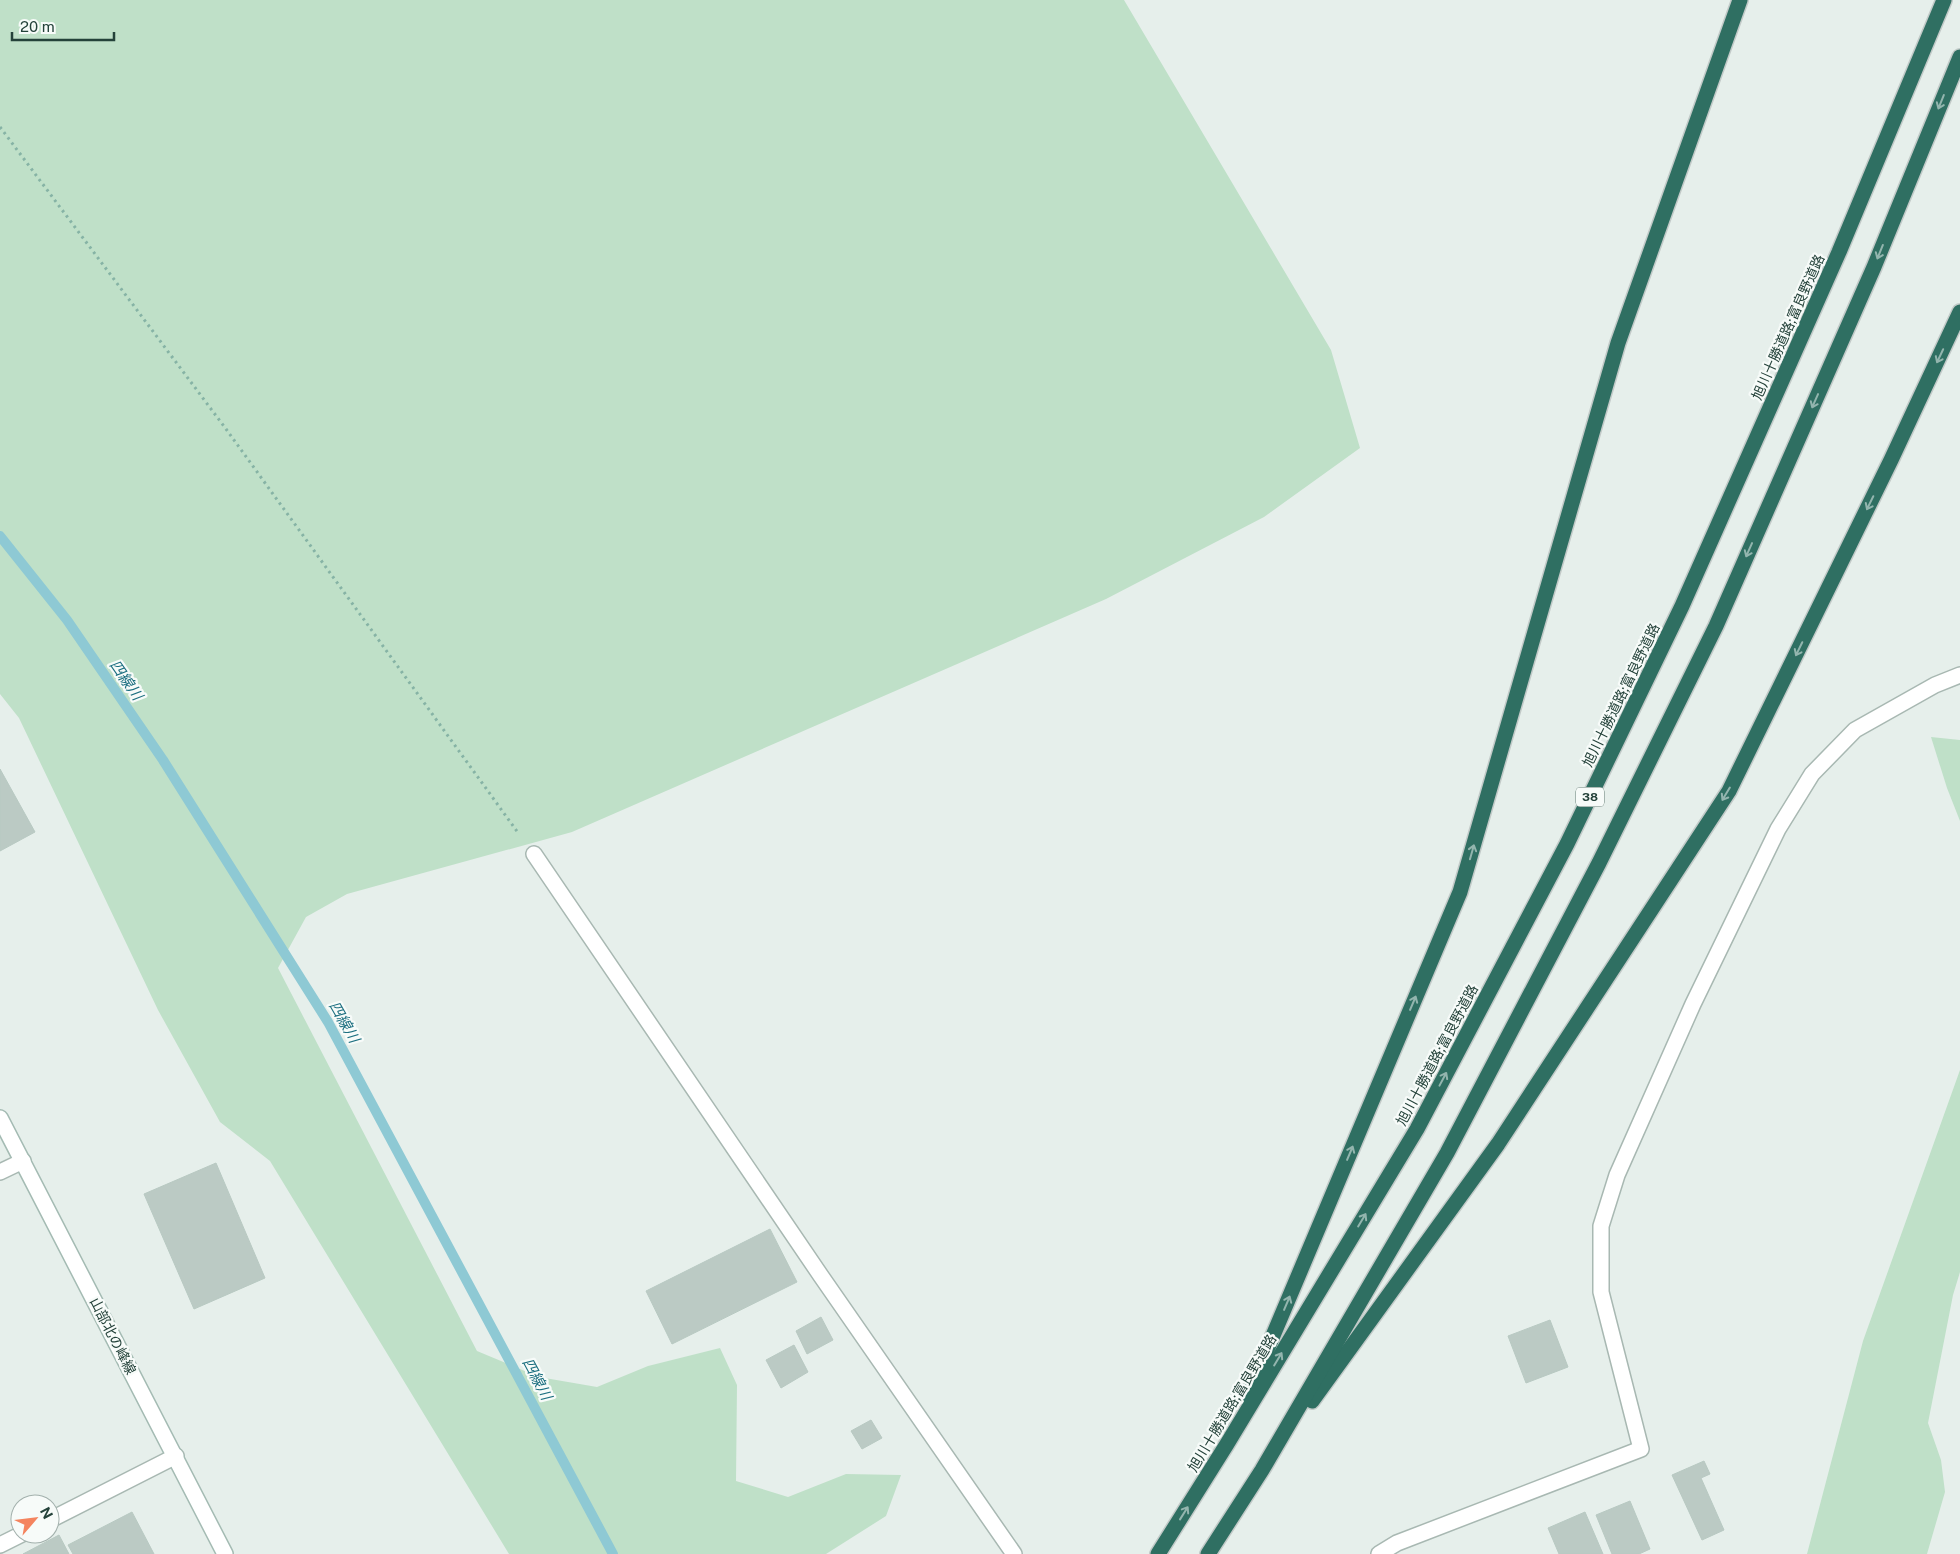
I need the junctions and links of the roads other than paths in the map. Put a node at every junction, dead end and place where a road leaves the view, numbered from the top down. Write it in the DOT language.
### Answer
graph roads {
  1 [pos="1740,0"];
  2 [pos="1944,0"];
  3 [pos="1960,57"];
  4 [pos="1960,312"];
  5 [pos="1960,675"];
  6 [pos="534,854"];
  7 [pos="0,1118"];
  8 [pos="23,1161"];
  9 [pos="0,1172"];
  10 [pos="1227,1444"];
  11 [pos="176,1456"];
  12 [pos="1262,1470"];
  13 [pos="60,1515"];
  14 [pos="226,1554"];
  15 [pos="1014,1554"];
  16 [pos="1158,1554"];
  17 [pos="1208,1554"];
  18 [pos="1379,1554"];
  10 -- 1 [label="highway, 38, one-way"];
  10 -- 2 [label="highway, 旭川十勝道路;富良野道路 / 38, one-way"];
  3 -- 12 [label="highway, one-way"];
  4 -- 12 [label="highway, one-way"];
  5 -- 18 [label="street"];
  6 -- 15 [label="street"];
  7 -- 8 [label="street, 山部北の峰線"];
  8 -- 9 [label="street"];
  8 -- 11 [label="street, 山部北の峰線"];
  16 -- 10 [label="highway, 旭川十勝道路;富良野道路 / 38, one-way"];
  11 -- 13 [label="street"];
  11 -- 14 [label="street, 山部北の峰線"];
  12 -- 17 [label="highway"];
}
